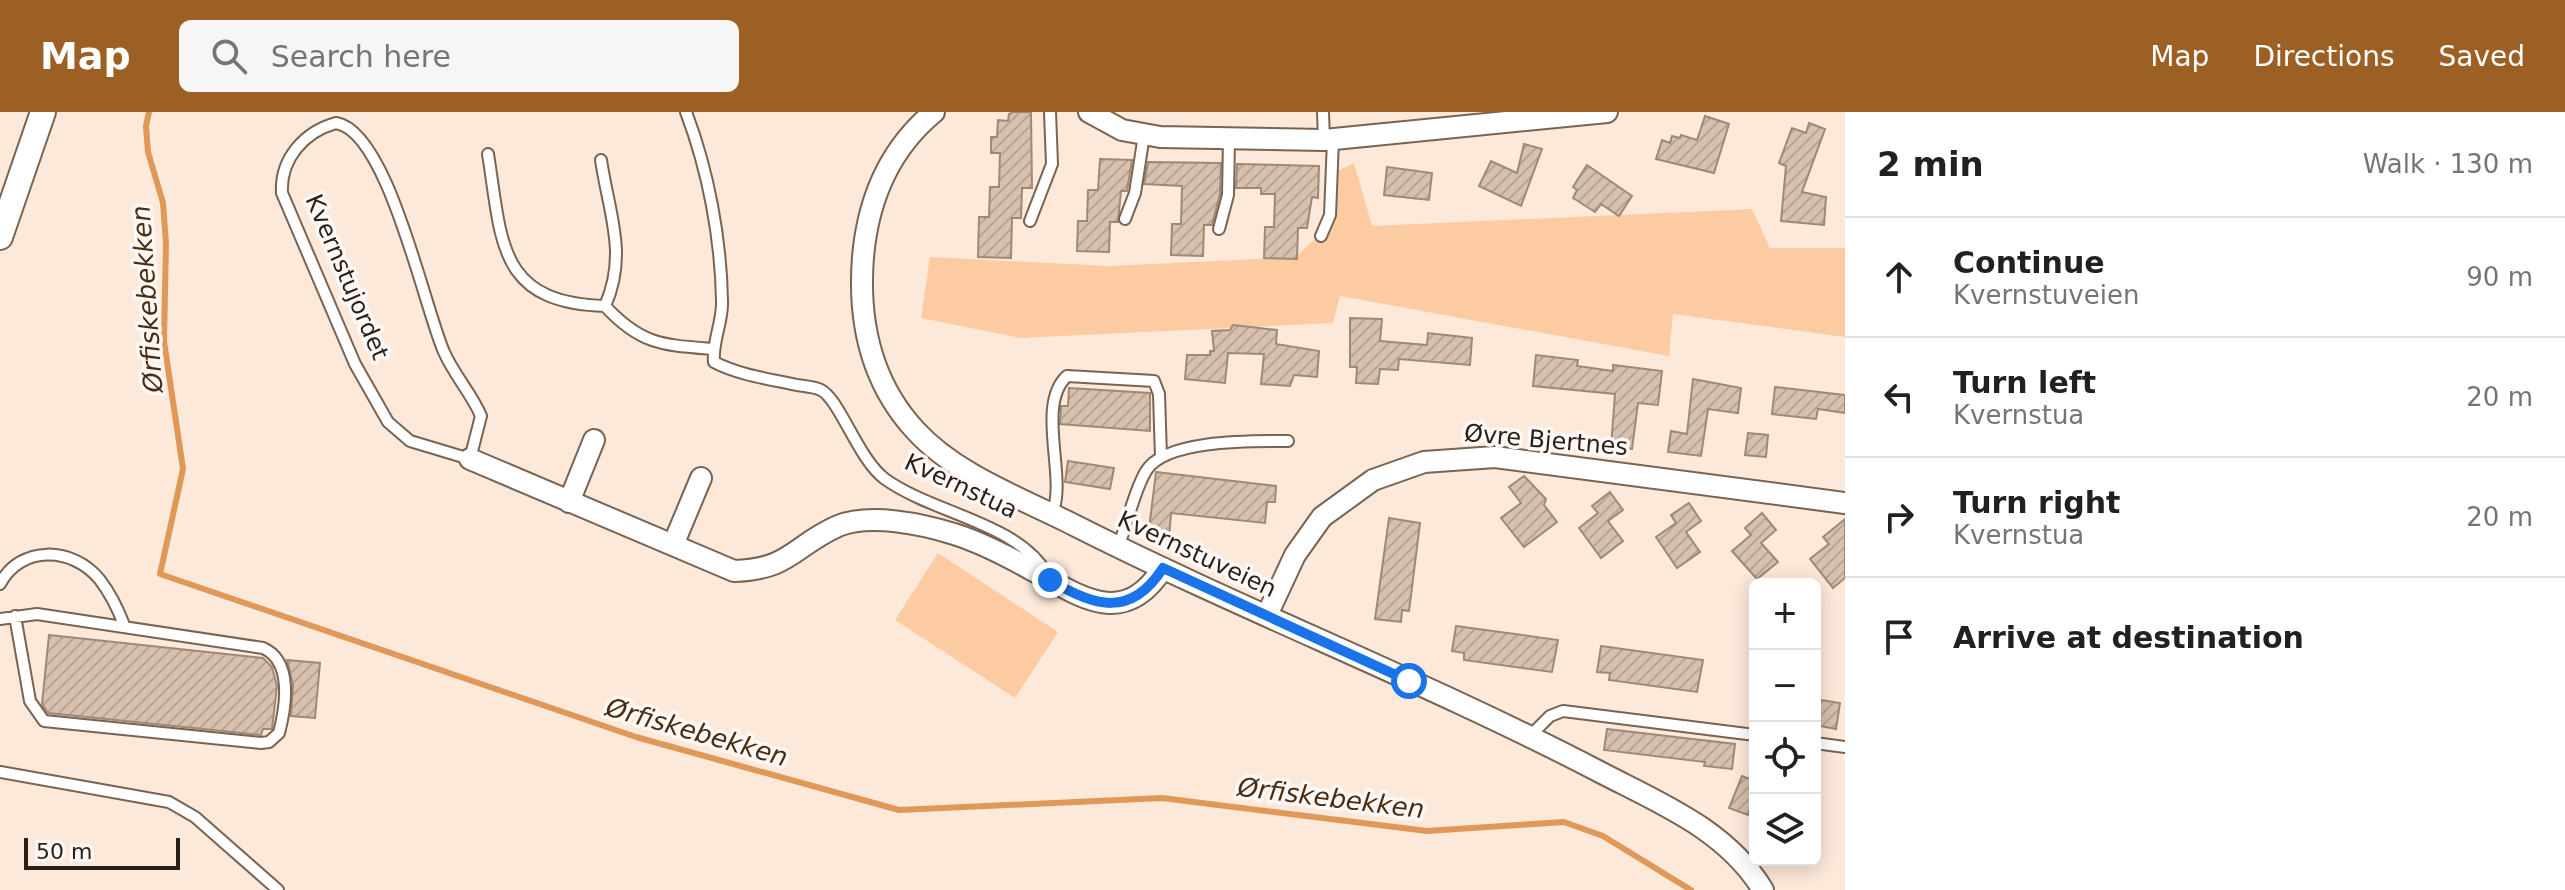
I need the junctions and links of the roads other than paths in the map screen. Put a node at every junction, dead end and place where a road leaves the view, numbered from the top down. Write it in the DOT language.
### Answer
graph roads {
  1 [pos="43,112"];
  2 [pos="686,112"];
  3 [pos="934,112"];
  4 [pos="1050,112"];
  5 [pos="1089,112"];
  6 [pos="1323,112"];
  7 [pos="1607,112"];
  8 [pos="1540,116"];
  9 [pos="1144,135"];
  10 [pos="1229,139"];
  11 [pos="1329,140"];
  12 [pos="488,154"];
  13 [pos="601,160"];
  14 [pos="1125,219"];
  15 [pos="1030,221"];
  16 [pos="1219,229"];
  17 [pos="1321,236"];
  18 [pos="0,237"];
  19 [pos="605,306"];
  20 [pos="713,349"];
  21 [pos="594,440"];
  22 [pos="1288,441"];
  23 [pos="1161,457"];
  24 [pos="470,459"];
  25 [pos="701,478"];
  26 [pos="569,502"];
  27 [pos="1845,503"];
  28 [pos="1052,513"];
  29 [pos="673,545"];
  30 [pos="1118,547"];
  31 [pos="1163,568"];
  32 [pos="1050,580"];
  33 [pos="0,584"];
  34 [pos="1267,615"];
  35 [pos="15,616"];
  36 [pos="0,619"];
  37 [pos="124,625"];
  38 [pos="1749,734"];
  39 [pos="1529,737"];
  40 [pos="1821,744"];
  41 [pos="1845,747"];
  42 [pos="0,772"];
  43 [pos="278,890"];
  44 [pos="1763,890"];
  1 -- 18 [label="street"];
  2 -- 20 [label="lane"];
  3 -- 28 [label="street, Kvernstuveien"];
  4 -- 15 [label="lane"];
  5 -- 9 [label="street"];
  6 -- 11 [label="lane"];
  7 -- 8 [label="street"];
  8 -- 11 [label="street"];
  9 -- 10 [label="street"];
  9 -- 14 [label="lane"];
  10 -- 11 [label="street"];
  10 -- 16 [label="lane"];
  11 -- 17 [label="lane"];
  12 -- 19 [label="lane"];
  13 -- 19 [label="lane"];
  19 -- 20 [label="lane"];
  20 -- 32 [label="lane, Kvernstua"];
  21 -- 26 [label="street"];
  22 -- 23 [label="lane"];
  23 -- 28 [label="lane"];
  23 -- 30 [label="lane"];
  24 -- 24 [label="lane, Kvernstujordet"];
  24 -- 26 [label="street, Kvernstujordet"];
  25 -- 29 [label="street"];
  26 -- 29 [label="street, Kvernstujordet"];
  27 -- 34 [label="street, Øvre Bjertnes"];
  28 -- 30 [label="street, Kvernstuveien"];
  29 -- 32 [label="street, Kvernstujordet"];
  30 -- 31 [label="street, Kvernstuveien"];
  31 -- 32 [label="street, Kvernstua"];
  31 -- 34 [label="street, Kvernstuveien"];
  33 -- 37 [label="lane"];
  34 -- 39 [label="street, Kvernstuveien"];
  35 -- 36 [label="lane"];
  35 -- 37 [label="lane"];
  35 -- 37 [label="lane"];
  38 -- 39 [label="lane"];
  39 -- 44 [label="street, Kvernstuveien"];
  40 -- 41 [label="lane"];
  42 -- 43 [label="lane"];
}
